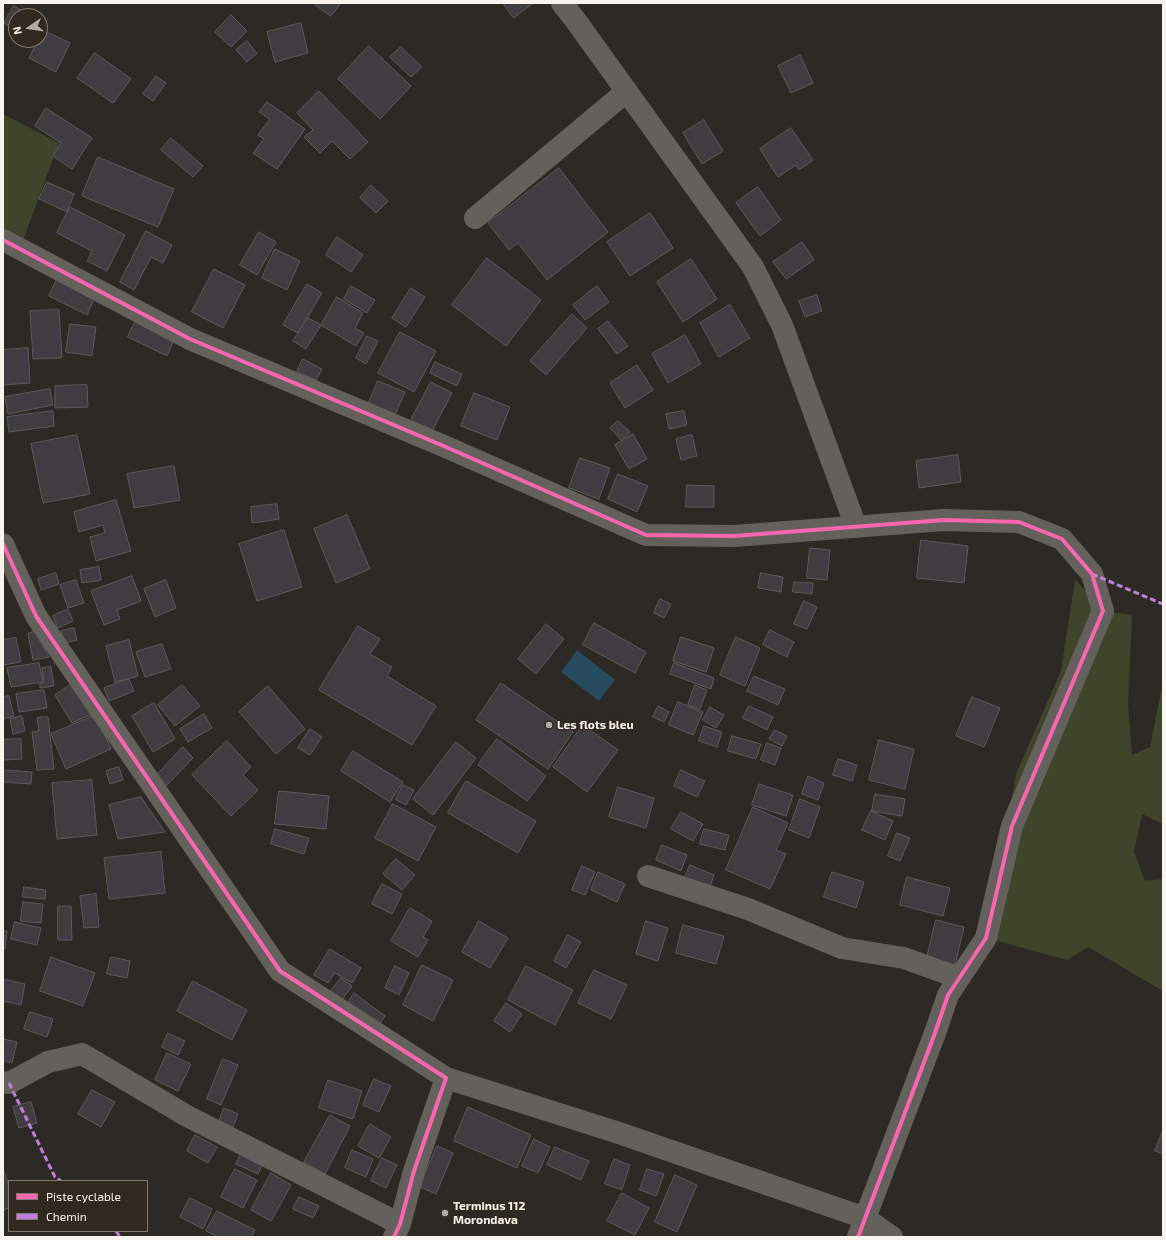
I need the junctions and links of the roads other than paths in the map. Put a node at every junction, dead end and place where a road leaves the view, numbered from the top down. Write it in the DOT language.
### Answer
graph roads {
  1 [pos="562,3"];
  2 [pos="627,90"];
  3 [pos="475,218"];
  4 [pos="3,240"];
  5 [pos="856,527"];
  6 [pos="3,544"];
  7 [pos="648,876"];
  8 [pos="959,978"];
  9 [pos="446,1078"];
  10 [pos="3,1082"];
  11 [pos="861,1227"];
  12 [pos="396,1234"];
  13 [pos="892,1237"];
  1 -- 2 [label="street"];
  2 -- 3 [label="street"];
  2 -- 5 [label="street"];
  4 -- 5 [label="street"];
  5 -- 8 [label="street"];
  6 -- 9 [label="street"];
  7 -- 8 [label="street"];
  8 -- 11 [label="street"];
  9 -- 11 [label="street"];
  9 -- 12 [label="street"];
  10 -- 12 [label="street"];
  11 -- 13 [label="street"];
}
